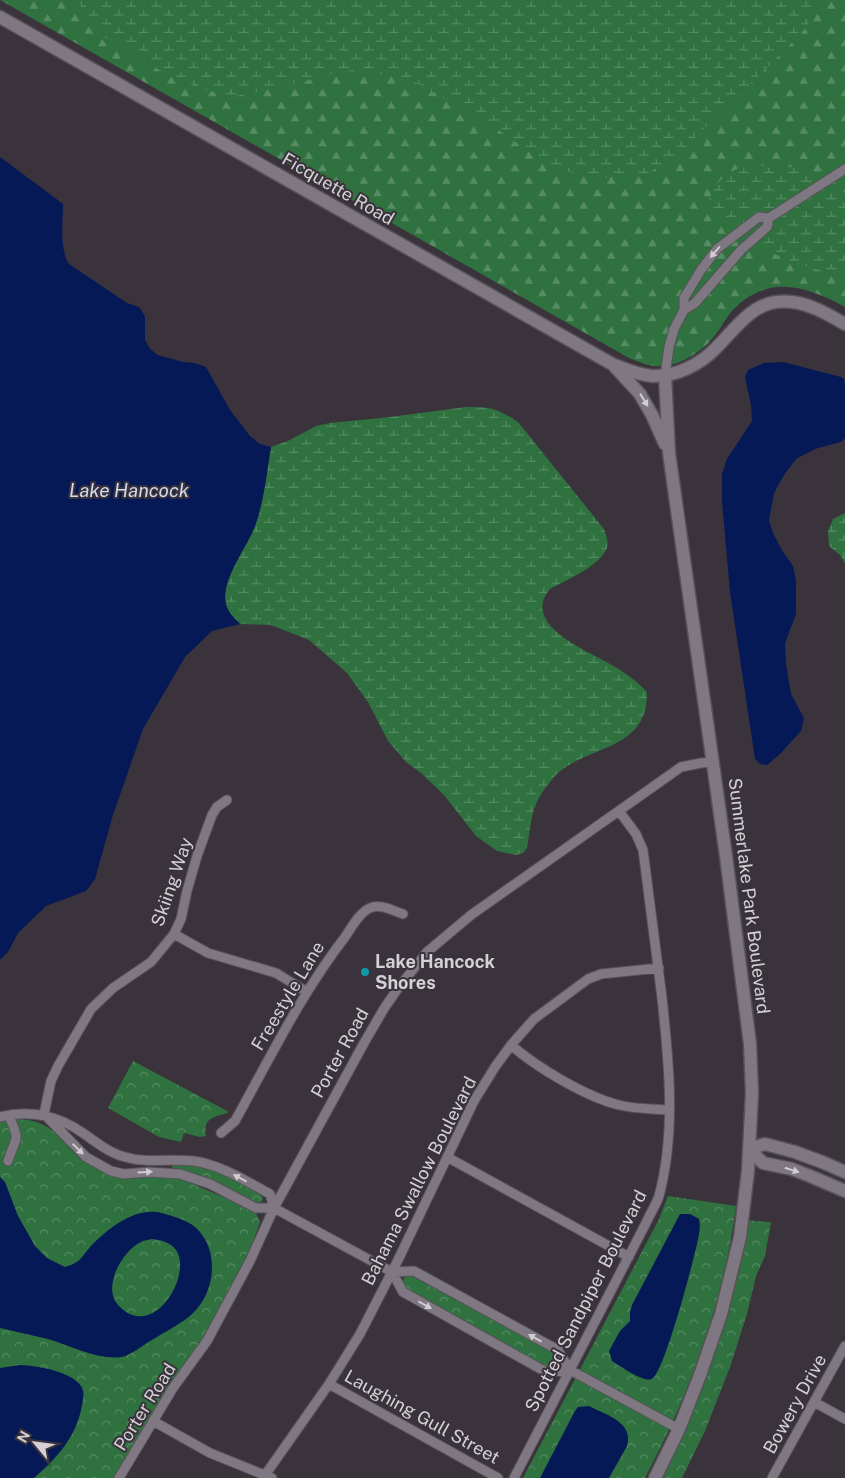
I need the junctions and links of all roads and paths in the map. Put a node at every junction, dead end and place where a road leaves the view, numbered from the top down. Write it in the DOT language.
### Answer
graph roads {
  1 [pos="0,17"];
  2 [pos="845,169"];
  3 [pos="769,218"];
  4 [pos="731,237"];
  5 [pos="741,250"];
  6 [pos="684,310"];
  7 [pos="845,324"];
  8 [pos="612,364"];
  9 [pos="665,375"];
  10 [pos="669,453"];
  11 [pos="714,762"];
  12 [pos="227,800"];
  13 [pos="619,811"];
  14 [pos="402,914"];
  15 [pos="174,934"];
  16 [pos="659,968"];
  17 [pos="306,992"];
  18 [pos="511,1045"];
  19 [pos="669,1110"];
  20 [pos="44,1114"];
  21 [pos="4,1116"];
  22 [pos="221,1133"];
  23 [pos="749,1150"];
  24 [pos="447,1157"];
  25 [pos="8,1161"];
  26 [pos="166,1161"];
  27 [pos="165,1172"];
  28 [pos="845,1172"];
  29 [pos="845,1192"];
  30 [pos="274,1208"];
  31 [pos="629,1257"];
  32 [pos="392,1272"];
  33 [pos="845,1346"];
  34 [pos="570,1370"];
  35 [pos="329,1384"];
  36 [pos="814,1402"];
  37 [pos="845,1419"];
  38 [pos="153,1422"];
  39 [pos="678,1430"];
  40 [pos="266,1477"];
  41 [pos="120,1478"];
  42 [pos="498,1478"];
  43 [pos="514,1478"];
  44 [pos="655,1478"];
  45 [pos="772,1478"];
  1 -- 8 [label="main road, Ficquette Road"];
  2 -- 3 [label="street, Summerlake Park Boulevard"];
  3 -- 4 [label="street, Summerlake Park Boulevard"];
  3 -- 5 [label="street, Summerlake Park Boulevard"];
  4 -- 5 [label="street"];
  4 -- 6 [label="street, Summerlake Park Boulevard, one-way"];
  5 -- 6 [label="street, Summerlake Park Boulevard"];
  6 -- 9 [label="street, Summerlake Park Boulevard"];
  7 -- 9 [label="main road"];
  8 -- 9 [label="main road, Ficquette Road"];
  8 -- 10 [label="main road, one-way"];
  9 -- 10 [label="main road, Summerlake Park Boulevard"];
  10 -- 11 [label="main road, Summerlake Park Boulevard"];
  11 -- 13 [label="street, Porter Road"];
  11 -- 23 [label="main road, Summerlake Park Boulevard"];
  12 -- 15 [label="street, Skiing Way"];
  13 -- 16 [label="street, Spotted Sandpiper Boulevard"];
  13 -- 30 [label="street, Porter Road"];
  14 -- 17 [label="street, Freestyle Lane"];
  15 -- 17 [label="street"];
  15 -- 20 [label="street, Skiing Way"];
  16 -- 18 [label="street, Bahama Swallow Boulevard"];
  16 -- 19 [label="street, Spotted Sandpiper Boulevard"];
  17 -- 22 [label="street, Freestyle Lane"];
  18 -- 19 [label="street"];
  18 -- 24 [label="street, Bahama Swallow Boulevard"];
  19 -- 31 [label="street, Spotted Sandpiper Boulevard"];
  20 -- 21 [label="street"];
  20 -- 26 [label="street"];
  20 -- 27 [label="street, one-way"];
  21 -- 25 [label="street"];
  23 -- 28 [label="main road"];
  23 -- 29 [label="main road, one-way"];
  23 -- 39 [label="main road, Summerlake Park Boulevard"];
  24 -- 31 [label="street"];
  24 -- 32 [label="street, Bahama Swallow Boulevard"];
  26 -- 27 [label="street"];
  30 -- 26 [label="street, one-way"];
  27 -- 30 [label="street"];
  30 -- 32 [label="street"];
  30 -- 38 [label="street, Porter Road"];
  31 -- 34 [label="street, Spotted Sandpiper Boulevard"];
  34 -- 32 [label="street, one-way"];
  32 -- 34 [label="street, one-way"];
  32 -- 35 [label="street, Bahama Swallow Boulevard"];
  33 -- 36 [label="street, Bowery Drive"];
  34 -- 39 [label="street"];
  34 -- 43 [label="street, Spotted Sandpiper Boulevard"];
  35 -- 40 [label="street, Bahama Swallow Boulevard"];
  35 -- 42 [label="street, Laughing Gull Street"];
  36 -- 37 [label="street"];
  36 -- 45 [label="street, Bowery Drive"];
  38 -- 40 [label="street"];
  38 -- 41 [label="street, Porter Road"];
  39 -- 44 [label="main road, Summerlake Park Boulevard"];
}
